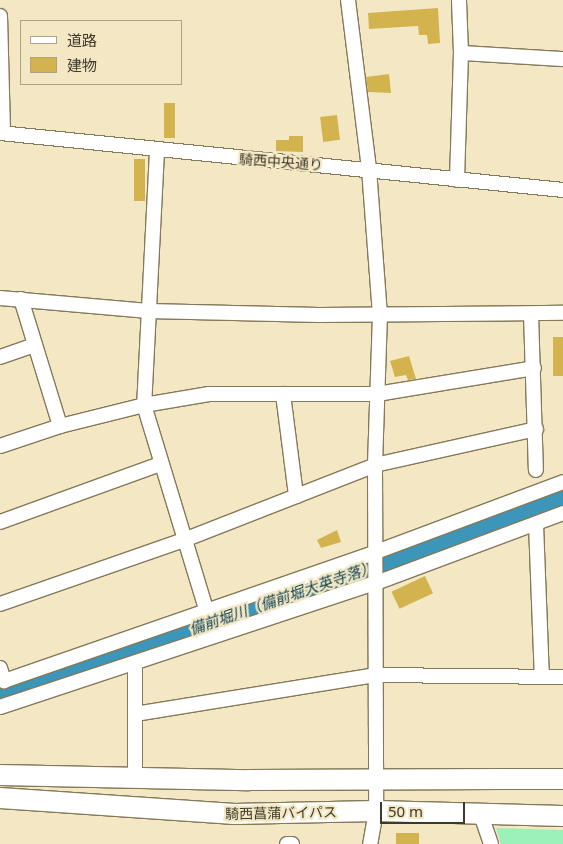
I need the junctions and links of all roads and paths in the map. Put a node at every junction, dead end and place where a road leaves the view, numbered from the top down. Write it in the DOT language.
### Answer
graph roads {
  1 [pos="348,0"];
  2 [pos="459,0"];
  3 [pos="0,16"];
  4 [pos="461,53"];
  5 [pos="563,59"];
  6 [pos="1,133"];
  7 [pos="157,151"];
  8 [pos="369,169"];
  9 [pos="457,180"];
  10 [pos="563,190"];
  11 [pos="0,298"];
  12 [pos="21,299"];
  13 [pos="148,312"];
  14 [pos="380,314"];
  15 [pos="531,314"];
  16 [pos="563,314"];
  17 [pos="35,345"];
  18 [pos="0,357"];
  19 [pos="534,368"];
  20 [pos="283,394"];
  21 [pos="377,394"];
  22 [pos="144,405"];
  23 [pos="60,426"];
  24 [pos="536,429"];
  25 [pos="0,446"];
  26 [pos="160,464"];
  27 [pos="375,466"];
  28 [pos="536,470"];
  29 [pos="563,482"];
  30 [pos="296,496"];
  31 [pos="563,513"];
  32 [pos="0,522"];
  33 [pos="536,524"];
  34 [pos="184,540"];
  35 [pos="376,554"];
  36 [pos="376,583"];
  37 [pos="0,604"];
  38 [pos="206,613"];
  39 [pos="213,634"];
  40 [pos="135,664"];
  41 [pos="375,675"];
  42 [pos="1,677"];
  43 [pos="563,677"];
  44 [pos="542,678"];
  45 [pos="0,707"];
  46 [pos="136,714"];
  47 [pos="0,775"];
  48 [pos="135,777"];
  49 [pos="563,779"];
  50 [pos="375,780"];
  51 [pos="0,798"];
  52 [pos="376,811"];
  53 [pos="482,815"];
  54 [pos="563,816"];
  55 [pos="287,844"];
  56 [pos="292,844"];
  57 [pos="370,844"];
  58 [pos="491,844"];
  1 -- 8 [label="street"];
  2 -- 4 [label="street"];
  3 -- 6 [label="street"];
  4 -- 5 [label="street"];
  4 -- 9 [label="street"];
  6 -- 7 [label="street, 騎西中央通り"];
  7 -- 8 [label="street, 騎西中央通り"];
  7 -- 13 [label="street"];
  8 -- 9 [label="street, 騎西中央通り"];
  8 -- 14 [label="street"];
  9 -- 10 [label="street, 騎西中央通り"];
  11 -- 12 [label="street"];
  12 -- 13 [label="street"];
  12 -- 17 [label="street"];
  13 -- 14 [label="street"];
  13 -- 22 [label="street"];
  14 -- 15 [label="street"];
  14 -- 21 [label="street"];
  15 -- 16 [label="street"];
  15 -- 19 [label="street"];
  17 -- 18 [label="street"];
  17 -- 23 [label="street"];
  19 -- 21 [label="street"];
  19 -- 24 [label="street"];
  20 -- 21 [label="street"];
  20 -- 22 [label="street"];
  20 -- 30 [label="street"];
  21 -- 27 [label="street"];
  22 -- 23 [label="street"];
  22 -- 26 [label="street"];
  23 -- 25 [label="street"];
  24 -- 27 [label="street"];
  24 -- 28 [label="street"];
  26 -- 32 [label="street"];
  26 -- 34 [label="street"];
  27 -- 30 [label="street"];
  27 -- 35 [label="street"];
  29 -- 35 [label="street"];
  30 -- 34 [label="street"];
  31 -- 33 [label="street"];
  33 -- 36 [label="street"];
  33 -- 44 [label="street"];
  34 -- 37 [label="street"];
  34 -- 38 [label="street"];
  35 -- 36 [label="street"];
  35 -- 38 [label="street"];
  36 -- 39 [label="street"];
  36 -- 41 [label="street"];
  38 -- 39 [label="street"];
  38 -- 42 [label="street"];
  39 -- 40 [label="street"];
  40 -- 45 [label="street"];
  40 -- 46 [label="street"];
  41 -- 44 [label="street"];
  41 -- 46 [label="street"];
  41 -- 50 [label="street"];
  43 -- 44 [label="street"];
  46 -- 48 [label="street"];
  47 -- 48 [label="highway"];
  48 -- 50 [label="highway"];
  49 -- 50 [label="highway"];
  50 -- 52 [label="street"];
  51 -- 52 [label="highway, 騎西菖蒲バイパス"];
  52 -- 53 [label="highway, 騎西菖蒲バイパス"];
  52 -- 57 [label="street"];
  53 -- 54 [label="highway, 騎西菖蒲バイパス"];
  53 -- 58 [label="street"];
  55 -- 56 [label="street"];
}
